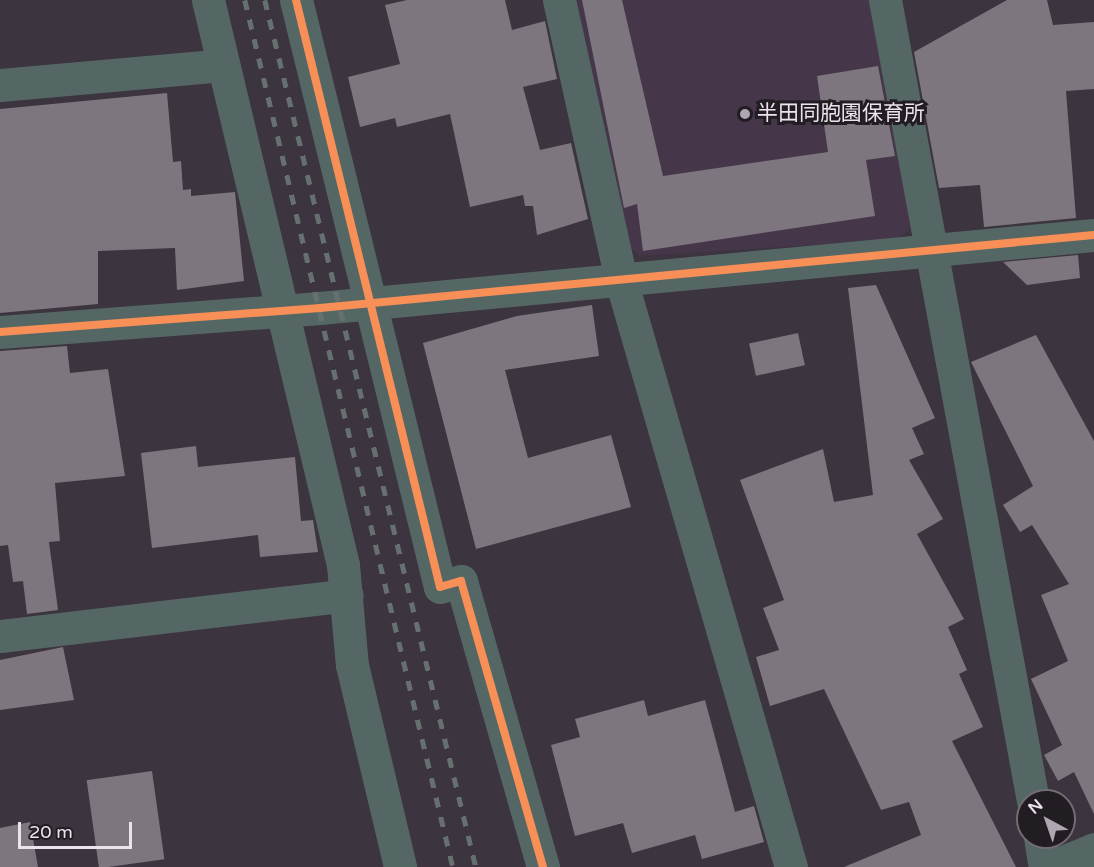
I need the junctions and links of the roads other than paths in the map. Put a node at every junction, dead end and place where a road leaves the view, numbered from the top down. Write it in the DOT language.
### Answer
graph roads {
  1 [pos="208,0"];
  2 [pos="296,0"];
  3 [pos="559,0"];
  4 [pos="885,0"];
  5 [pos="224,65"];
  6 [pos="0,85"];
  7 [pos="1094,235"];
  8 [pos="932,251"];
  9 [pos="621,280"];
  10 [pos="367,301"];
  11 [pos="281,311"];
  12 [pos="0,332"];
  13 [pos="347,595"];
  14 [pos="0,636"];
  15 [pos="1031,789"];
  16 [pos="1042,849"];
  17 [pos="1094,849"];
  18 [pos="788,866"];
  19 [pos="400,867"];
  20 [pos="543,867"];
  21 [pos="1045,867"];
  22 [pos="1052,867"];
  1 -- 5 [label="street"];
  2 -- 10 [label="street"];
  3 -- 9 [label="street"];
  4 -- 8 [label="street"];
  5 -- 6 [label="street"];
  5 -- 11 [label="street"];
  7 -- 8 [label="street"];
  8 -- 9 [label="street"];
  8 -- 15 [label="street"];
  9 -- 10 [label="street"];
  9 -- 18 [label="street"];
  10 -- 11 [label="street"];
  10 -- 20 [label="street"];
  11 -- 12 [label="street"];
  11 -- 13 [label="street"];
  13 -- 14 [label="street"];
  13 -- 19 [label="street"];
  16 -- 21 [label="street"];
  17 -- 22 [label="street"];
}
